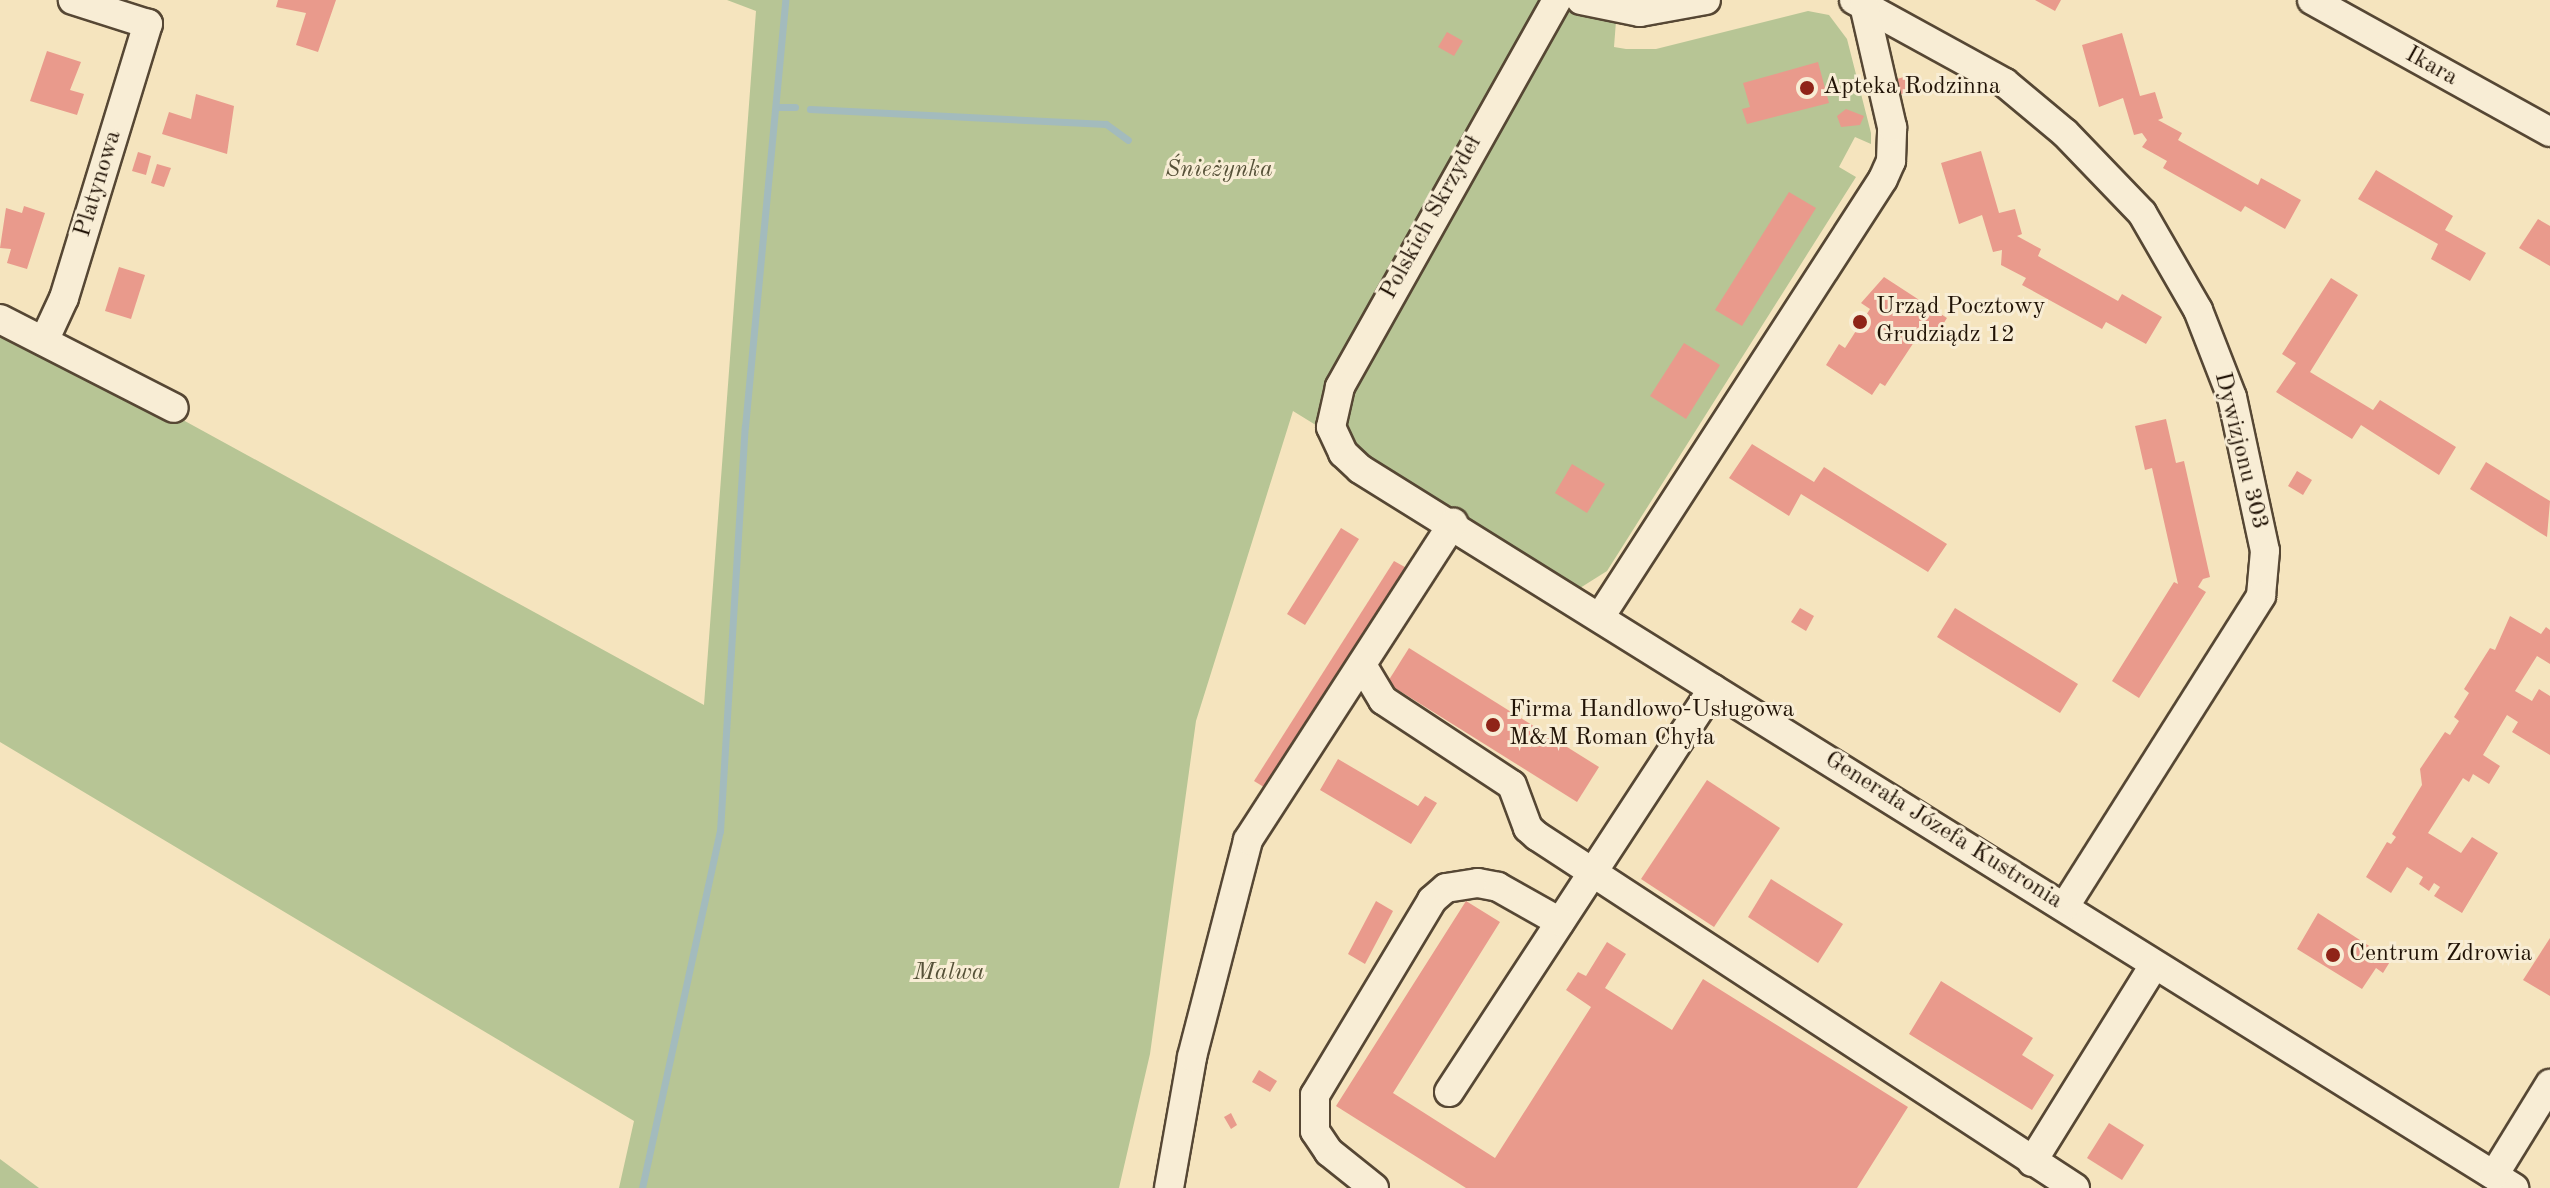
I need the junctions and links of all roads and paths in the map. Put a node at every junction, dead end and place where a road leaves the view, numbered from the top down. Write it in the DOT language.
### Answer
graph roads {
  1 [pos="73,0"];
  2 [pos="1557,0"];
  3 [pos="1581,0"];
  4 [pos="1706,0"];
  5 [pos="2312,0"];
  6 [pos="1859,2"];
  7 [pos="2550,132"];
  8 [pos="0,319"];
  9 [pos="44,341"];
  10 [pos="174,408"];
  11 [pos="1336,443"];
  12 [pos="1453,523"];
  13 [pos="1600,617"];
  14 [pos="1362,665"];
  15 [pos="1713,689"];
  16 [pos="1592,873"];
  17 [pos="2065,906"];
  18 [pos="1560,922"];
  19 [pos="2154,965"];
  20 [pos="2550,1084"];
  21 [pos="1449,1092"];
  22 [pos="2032,1162"];
  23 [pos="2504,1182"];
  24 [pos="1169,1188"];
  25 [pos="1374,1188"];
  26 [pos="2075,1188"];
  1 -- 9 [label="street, Platynowa"];
  2 -- 11 [label="street, Polskich Skrzydeł"];
  3 -- 4 [label="street"];
  5 -- 7 [label="street, Ikara"];
  6 -- 13 [label="street, Dywizjonu 303"];
  6 -- 17 [label="street, Dywizjonu 303"];
  8 -- 9 [label="street"];
  9 -- 10 [label="street"];
  11 -- 12 [label="street, Generała Józefa Kustronia"];
  12 -- 13 [label="street, Generała Józefa Kustronia"];
  12 -- 14 [label="street"];
  13 -- 15 [label="street, Generała Józefa Kustronia"];
  14 -- 16 [label="street"];
  14 -- 24 [label="street"];
  15 -- 16 [label="street"];
  15 -- 17 [label="street, Generała Józefa Kustronia"];
  16 -- 18 [label="street"];
  16 -- 22 [label="street"];
  17 -- 19 [label="street, Generała Józefa Kustronia"];
  18 -- 21 [label="street"];
  18 -- 25 [label="street"];
  19 -- 22 [label="street"];
  19 -- 23 [label="street, Generała Józefa Kustronia"];
  20 -- 23 [label="street"];
  22 -- 26 [label="street"];
}
